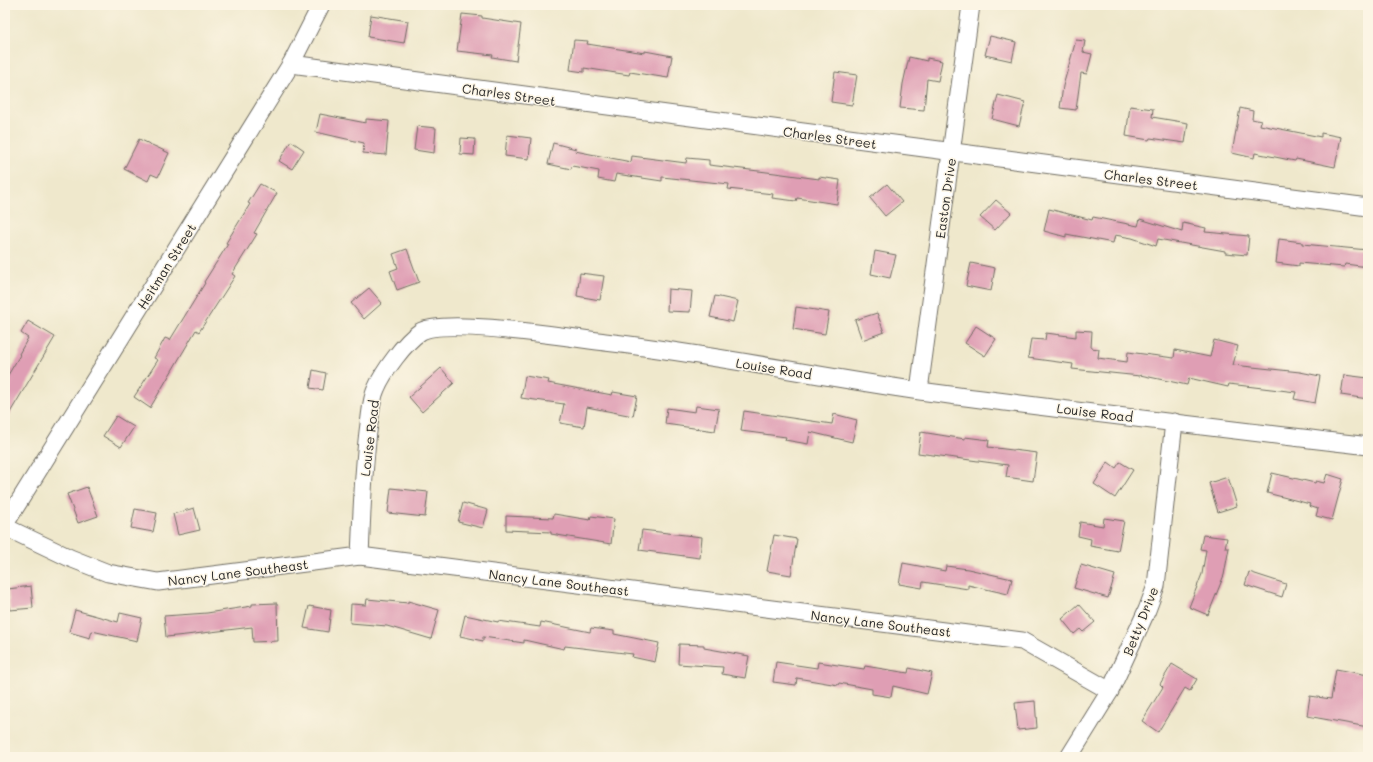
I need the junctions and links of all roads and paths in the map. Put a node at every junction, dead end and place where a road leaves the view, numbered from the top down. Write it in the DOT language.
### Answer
graph roads {
  1 [pos="321,5"];
  2 [pos="971,5"];
  3 [pos="292,64"];
  4 [pos="951,153"];
  5 [pos="1368,207"];
  6 [pos="919,390"];
  7 [pos="1174,422"];
  8 [pos="1368,446"];
  9 [pos="5,525"];
  10 [pos="360,556"];
  11 [pos="1110,691"];
  12 [pos="1069,757"];
  1 -- 3 [label="street, Heitman Street"];
  2 -- 4 [label="street, Easton Drive"];
  3 -- 4 [label="street, Charles Street"];
  3 -- 9 [label="street, Heitman Street"];
  4 -- 5 [label="street, Charles Street"];
  4 -- 6 [label="street, Easton Drive"];
  6 -- 7 [label="street, Louise Road"];
  6 -- 10 [label="street, Louise Road"];
  7 -- 8 [label="street, Louise Road"];
  7 -- 11 [label="street, Betty Drive"];
  9 -- 10 [label="street, Nancy Lane Southeast"];
  10 -- 11 [label="street, Nancy Lane Southeast"];
  11 -- 12 [label="street, Betty Drive"];
}
